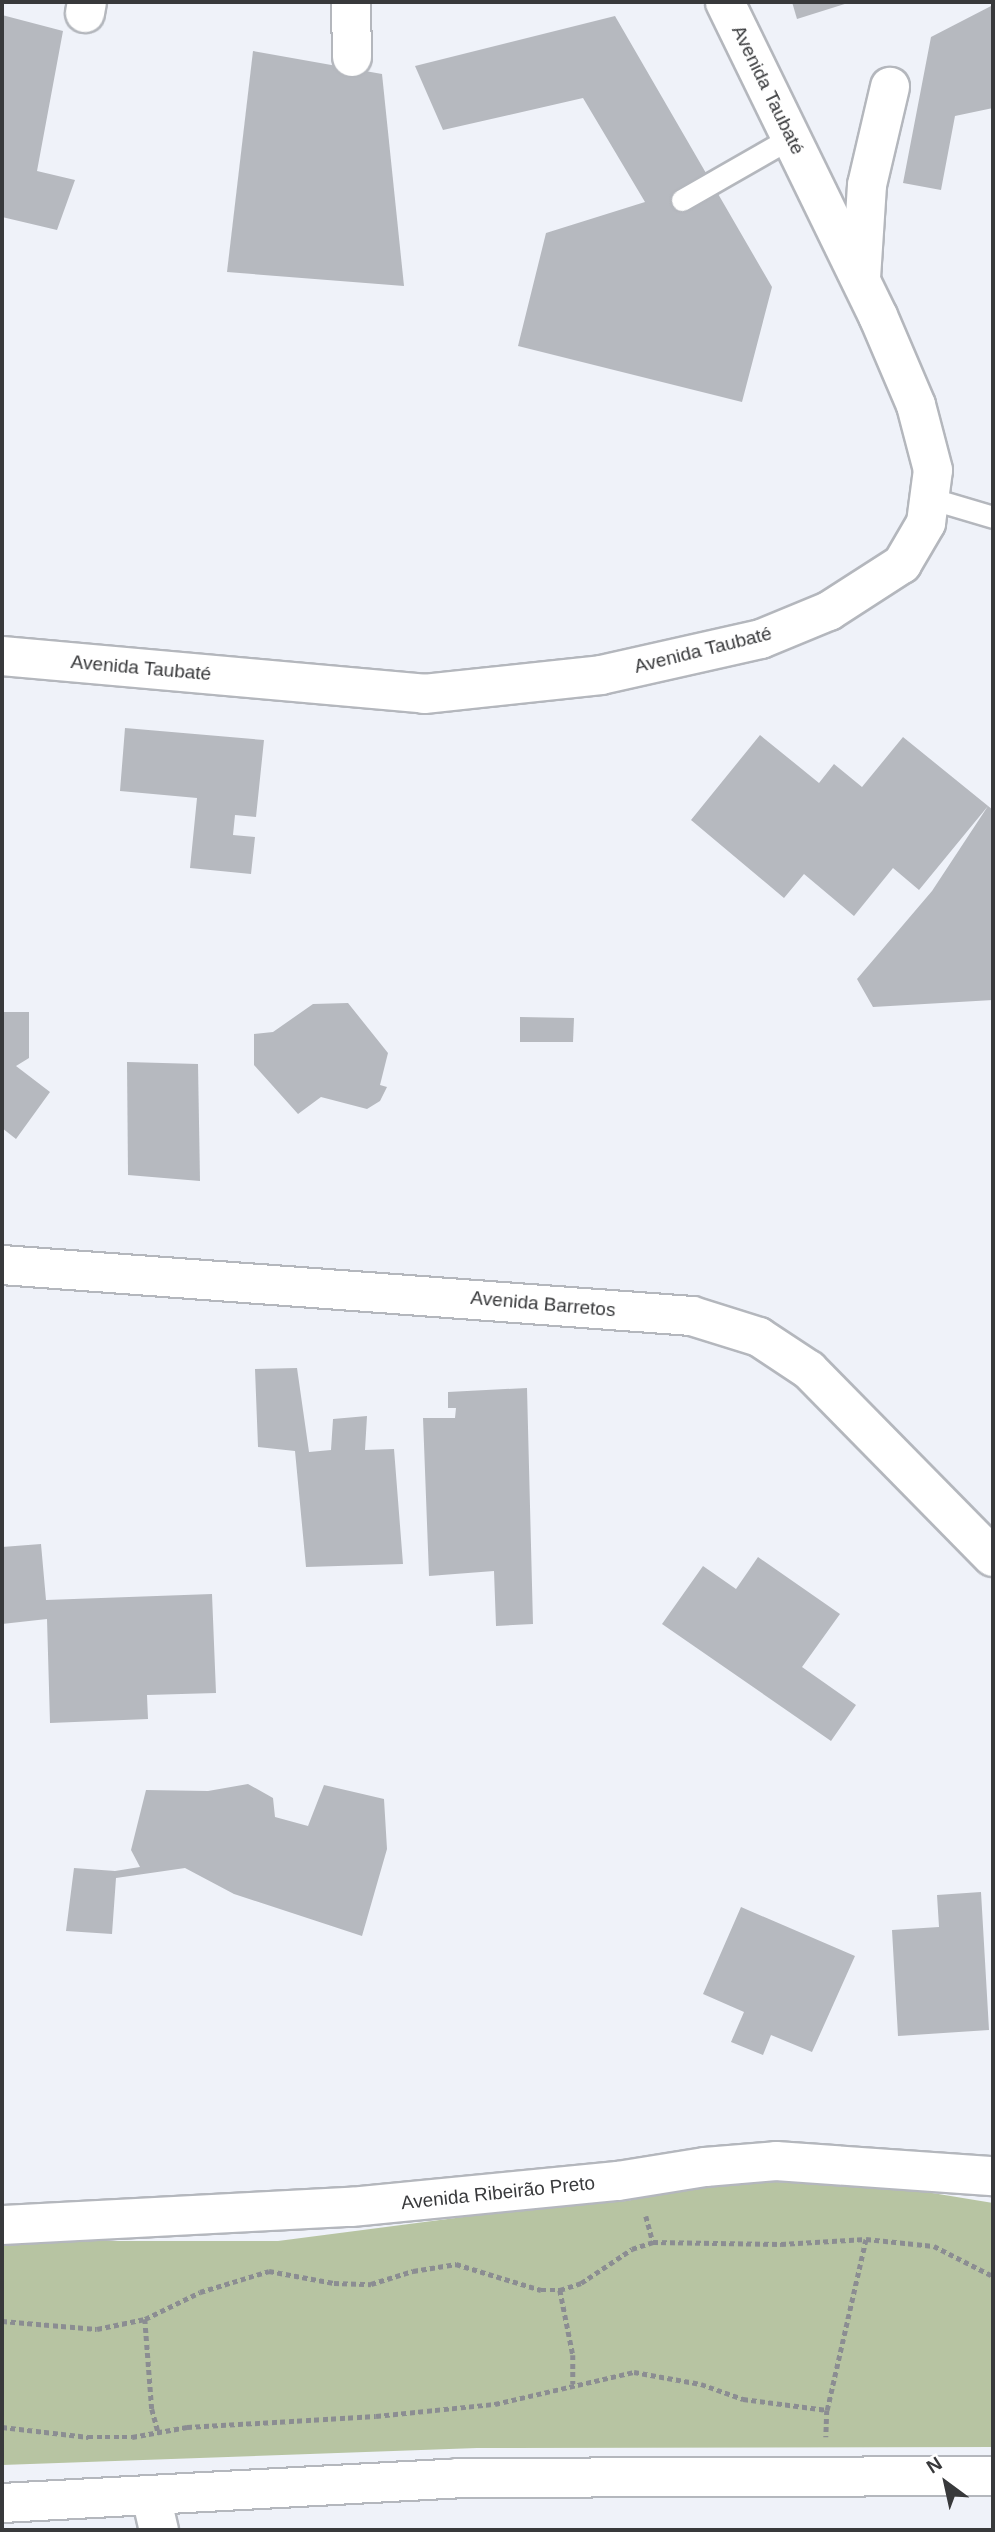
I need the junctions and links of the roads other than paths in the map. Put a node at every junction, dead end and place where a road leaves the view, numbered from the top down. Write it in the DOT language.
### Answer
graph roads {
  1 [pos="351,2"];
  2 [pos="725,2"];
  3 [pos="352,57"];
  4 [pos="890,87"];
  5 [pos="792,137"];
  6 [pos="682,200"];
  7 [pos="861,282"];
  8 [pos="929,498"];
  9 [pos="993,517"];
  10 [pos="2,656"];
  11 [pos="2,1265"];
  12 [pos="993,1557"];
  13 [pos="993,2176"];
  14 [pos="2,2225"];
  15 [pos="993,2476"];
  16 [pos="2,2503"];
  17 [pos="155,2513"];
  1 -- 3 [label="street"];
  2 -- 5 [label="street, Avenida Taubaté"];
  4 -- 7 [label="street"];
  5 -- 6 [label="lane"];
  5 -- 7 [label="street, Avenida Taubaté"];
  7 -- 8 [label="street, Avenida Taubaté"];
  8 -- 9 [label="lane"];
  8 -- 10 [label="street, Avenida Taubaté"];
  11 -- 12 [label="street, Avenida Barretos"];
  13 -- 14 [label="street, Avenida Ribeirão Preto"];
  15 -- 17 [label="street"];
  16 -- 17 [label="street"];
}
